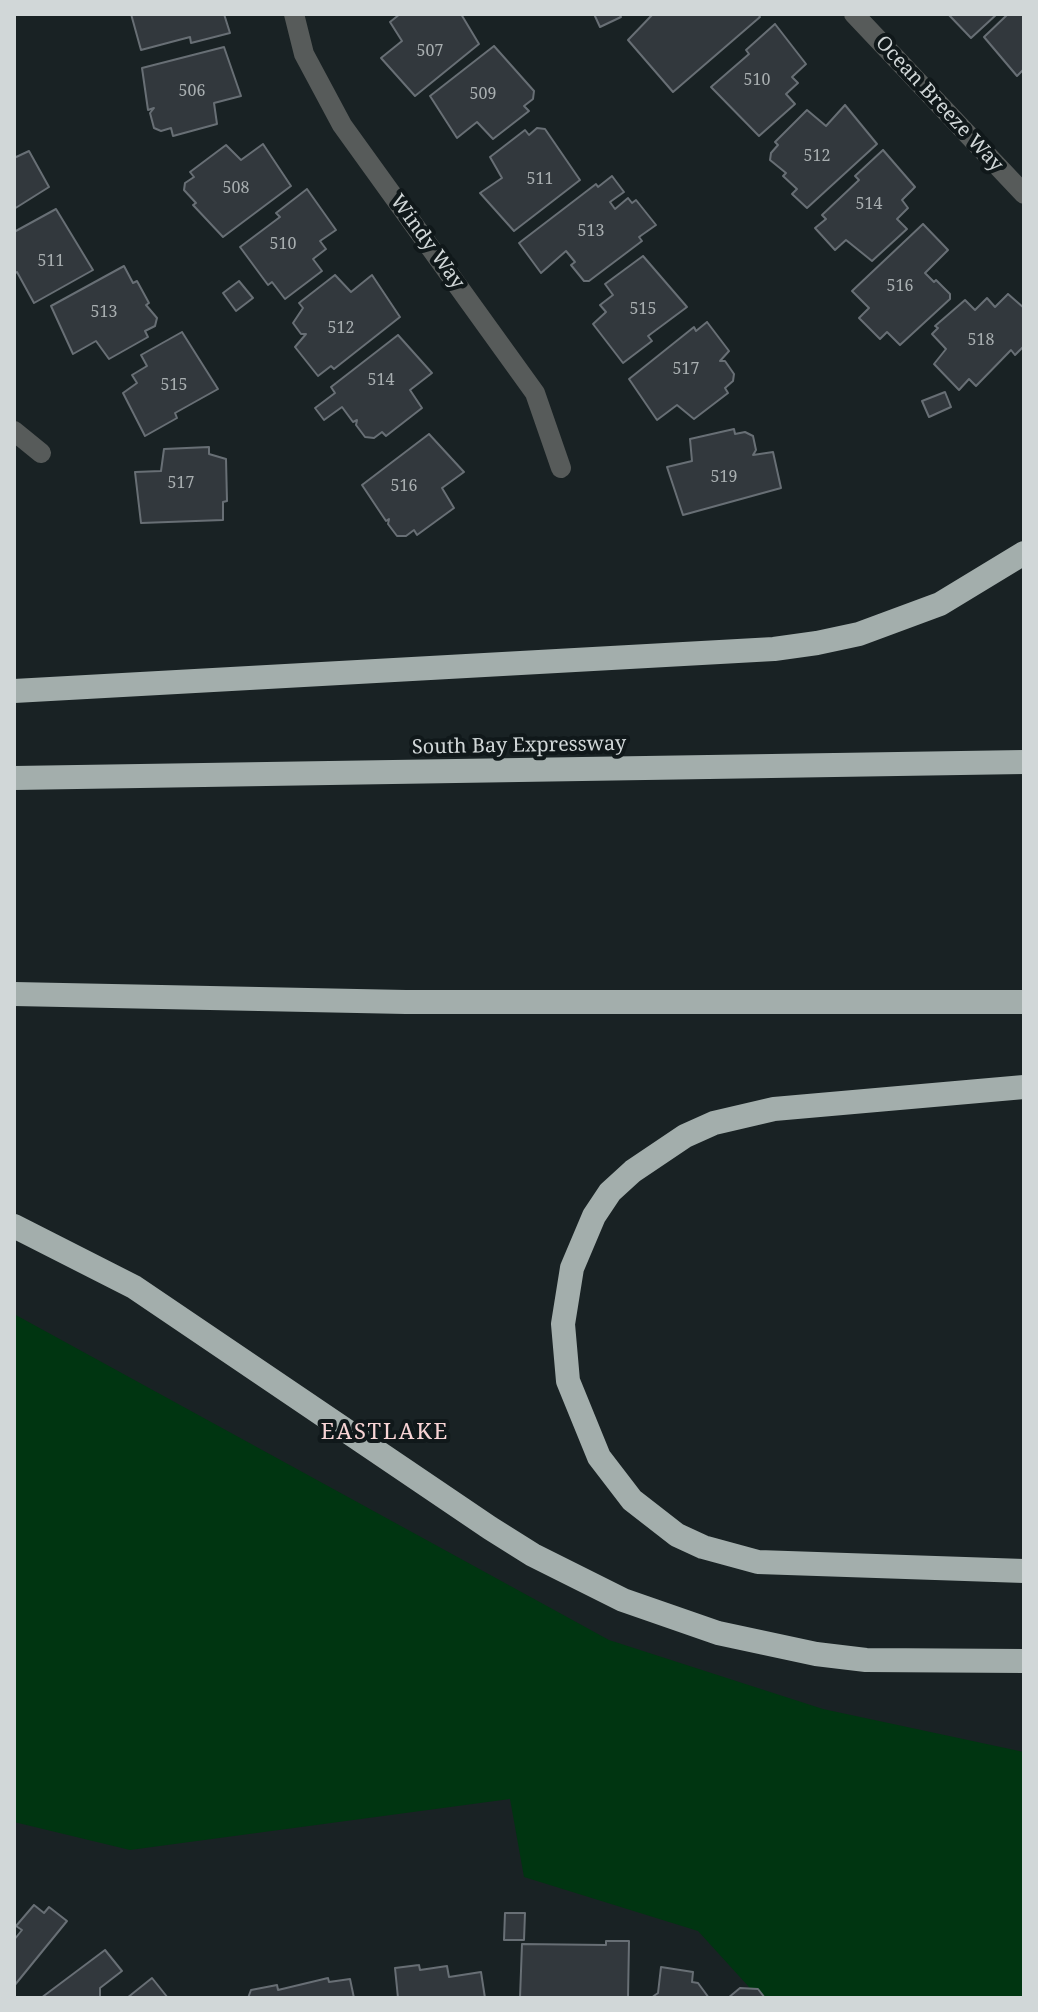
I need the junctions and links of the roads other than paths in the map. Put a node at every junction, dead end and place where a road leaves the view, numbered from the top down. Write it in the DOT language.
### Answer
graph roads {
  1 [pos="294,14"];
  2 [pos="854,14"];
  3 [pos="1024,194"];
  4 [pos="14,431"];
  5 [pos="41,453"];
  6 [pos="561,468"];
  7 [pos="1024,553"];
  8 [pos="14,691"];
  9 [pos="1024,762"];
  10 [pos="14,778"];
  11 [pos="14,994"];
  12 [pos="1024,1002"];
  13 [pos="1024,1087"];
  14 [pos="14,1226"];
  15 [pos="1024,1571"];
  16 [pos="1024,1661"];
  1 -- 6 [label="street, Windy Way"];
  2 -- 3 [label="street, Ocean Breeze Way"];
  4 -- 5 [label="street"];
  7 -- 8 [label="highway"];
  9 -- 10 [label="highway, South Bay Expressway"];
  11 -- 12 [label="highway"];
  13 -- 15 [label="highway"];
  14 -- 16 [label="highway"];
}
